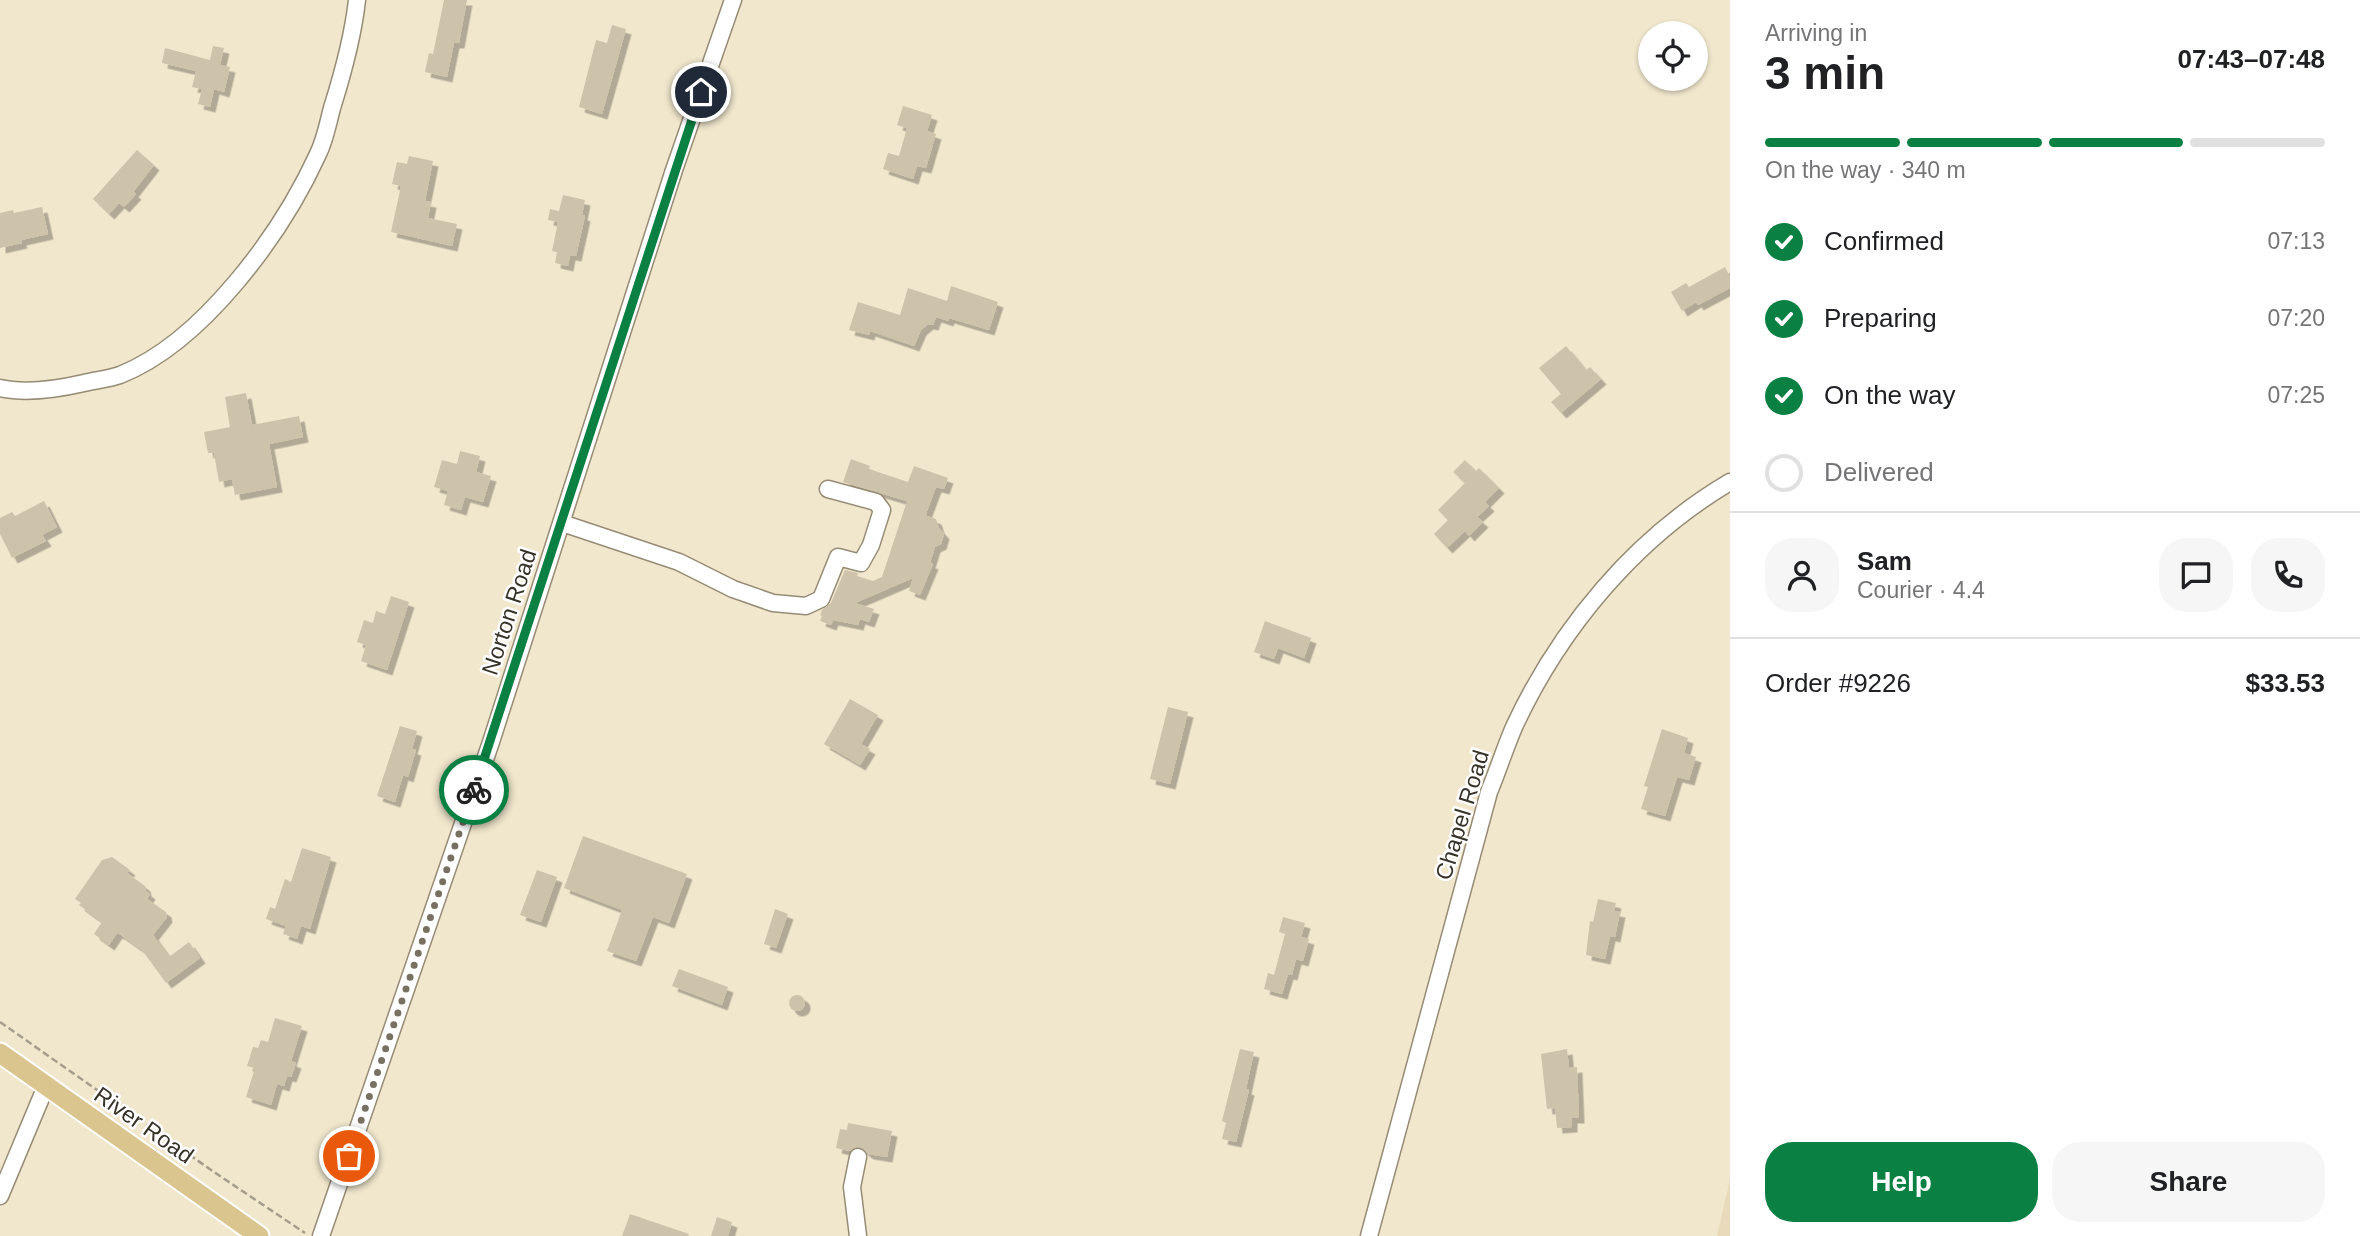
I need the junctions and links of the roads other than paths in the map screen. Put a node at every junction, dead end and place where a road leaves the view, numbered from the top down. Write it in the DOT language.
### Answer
graph roads {
  1 [pos="357,0"];
  2 [pos="733,0"];
  3 [pos="0,388"];
  4 [pos="1730,482"];
  5 [pos="828,489"];
  6 [pos="562,523"];
  7 [pos="0,1053"];
  8 [pos="46,1086"];
  9 [pos="858,1157"];
  10 [pos="0,1196"];
  11 [pos="259,1236"];
  12 [pos="321,1236"];
  13 [pos="858,1236"];
  14 [pos="1370,1236"];
  1 -- 3 [label="street"];
  2 -- 6 [label="street, Norton Road"];
  4 -- 14 [label="street, Chapel Road"];
  5 -- 6 [label="street"];
  6 -- 12 [label="street, Norton Road"];
  7 -- 8 [label="main road, River Road"];
  8 -- 10 [label="street"];
  8 -- 11 [label="main road, River Road"];
  9 -- 13 [label="street"];
}
